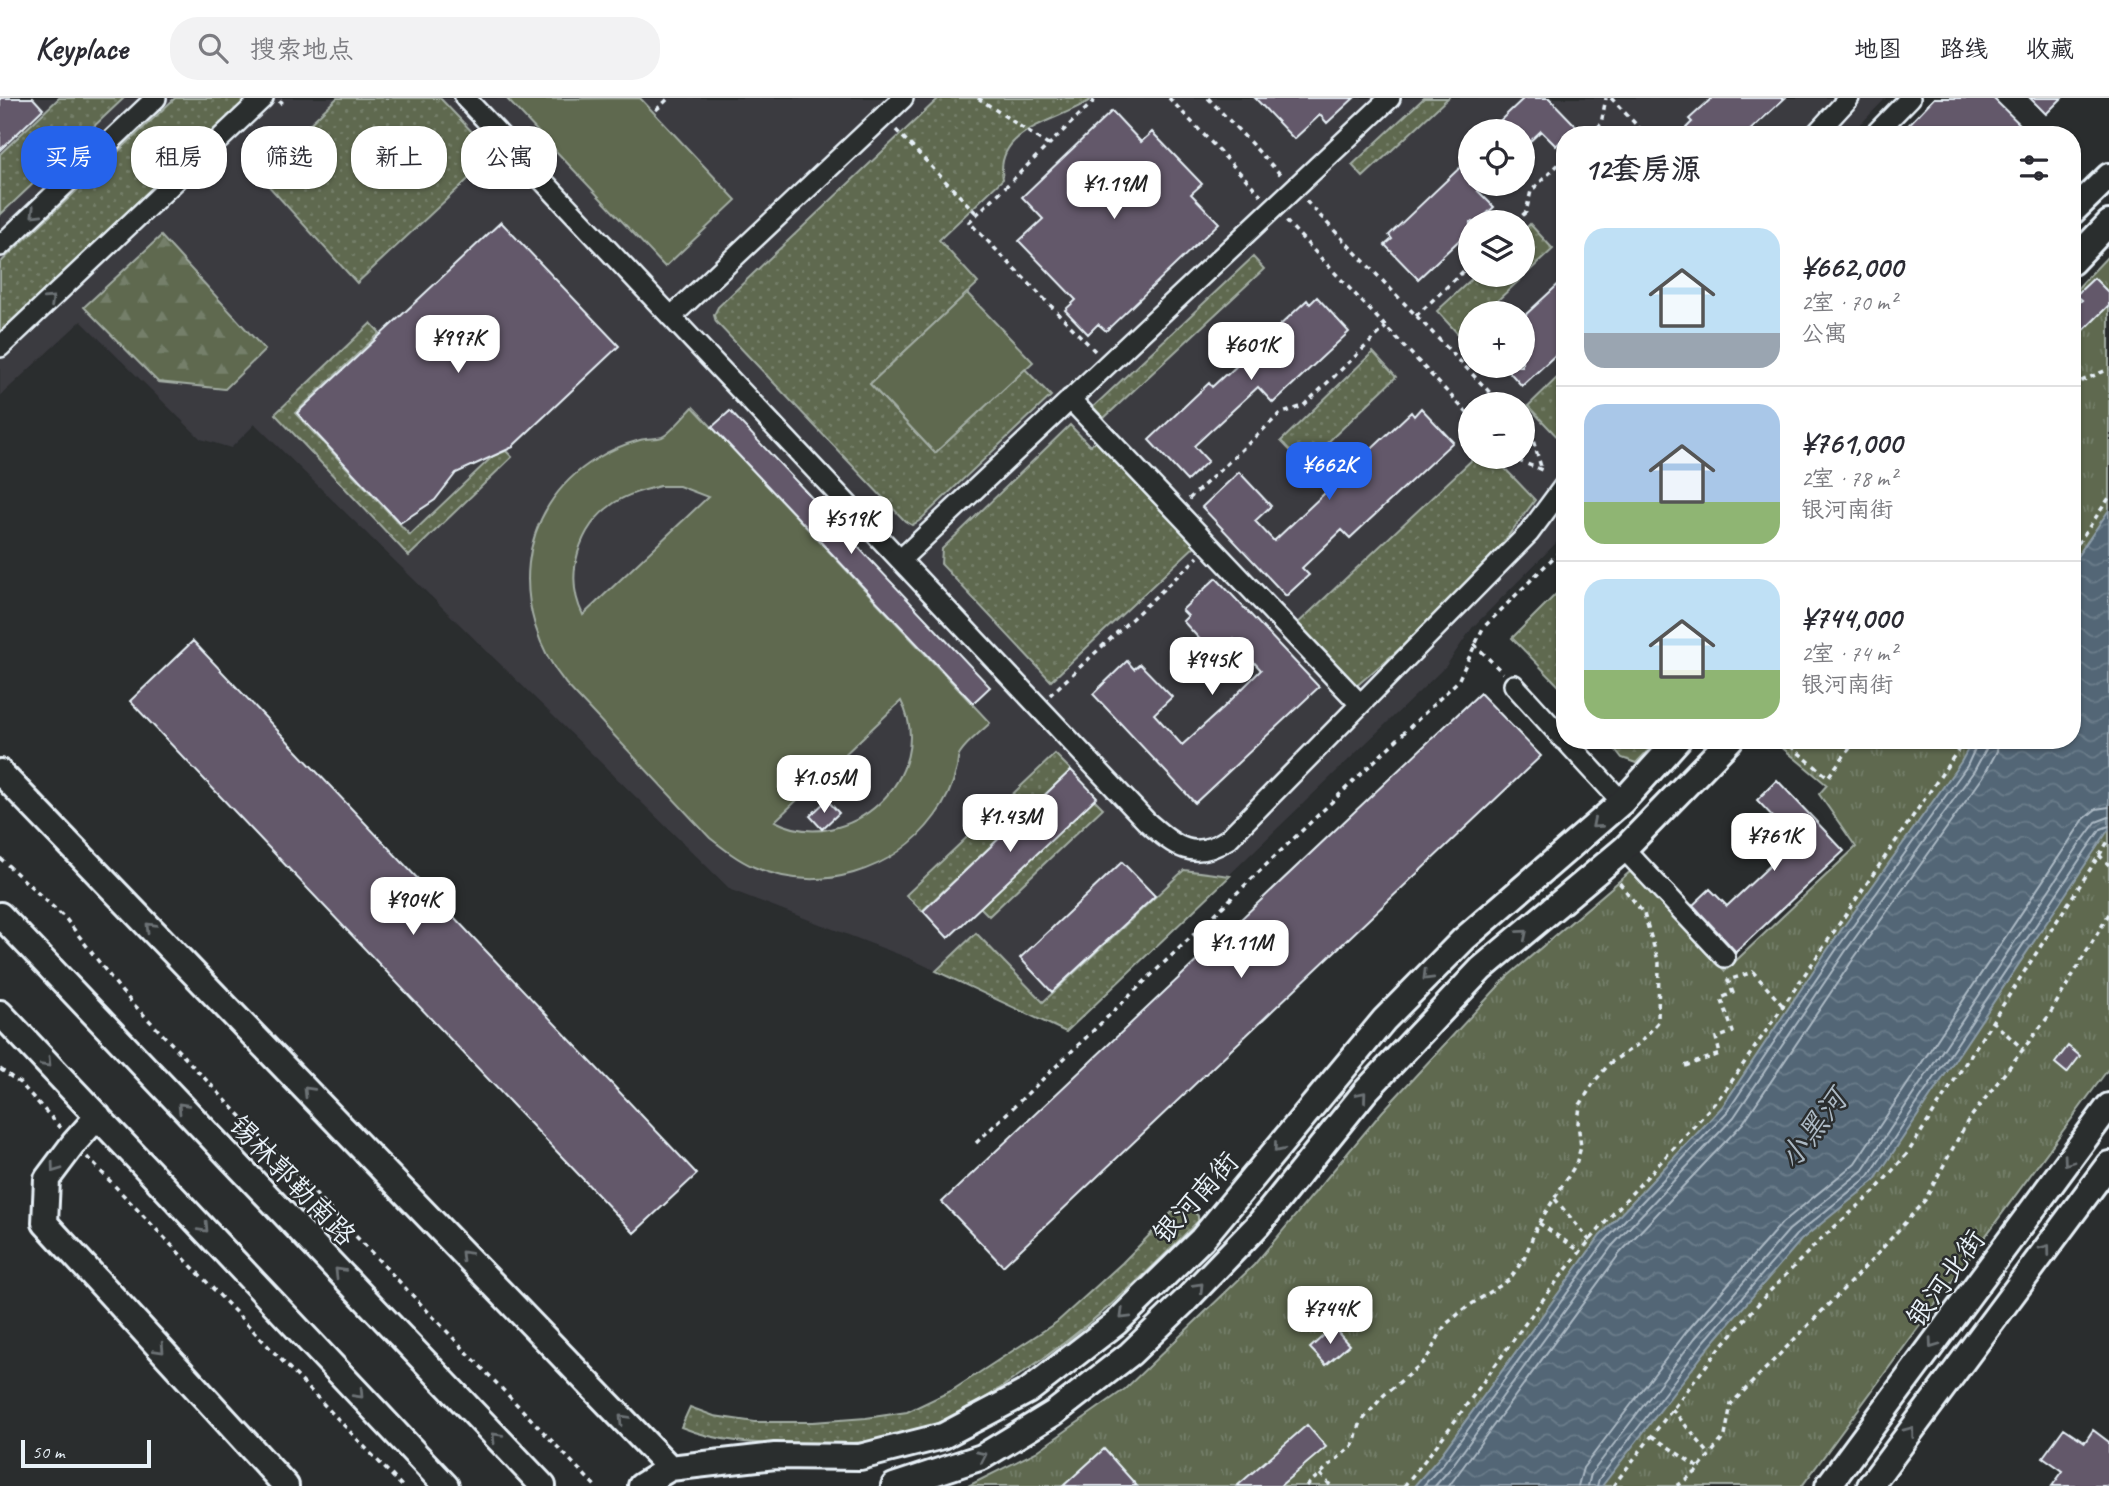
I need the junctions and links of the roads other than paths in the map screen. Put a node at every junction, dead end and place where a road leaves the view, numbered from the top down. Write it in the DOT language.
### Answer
graph roads {
  1 [pos="156,98"];
  2 [pos="263,98"];
  3 [pos="465,98"];
  4 [pos="903,98"];
  5 [pos="1390,98"];
  6 [pos="1849,98"];
  7 [pos="1910,98"];
  8 [pos="1823,126"];
  9 [pos="1883,126"];
  10 [pos="2109,176"];
  11 [pos="2081,203"];
  12 [pos="2109,223"];
  13 [pos="0,246"];
  14 [pos="2081,253"];
  15 [pos="671,317"];
  16 [pos="0,346"];
  17 [pos="1070,399"];
  18 [pos="1556,497"];
  19 [pos="900,560"];
  20 [pos="1514,685"];
  21 [pos="1360,704"];
  22 [pos="1556,730"];
  23 [pos="1573,749"];
  24 [pos="1670,749"];
  25 [pos="1721,749"];
  26 [pos="0,772"];
  27 [pos="1622,802"];
  28 [pos="1624,849"];
  29 [pos="0,915"];
  30 [pos="1725,957"];
  31 [pos="0,1013"];
  32 [pos="2109,1106"];
  33 [pos="98,1116"];
  34 [pos="2109,1164"];
  35 [pos="670,1468"];
  36 [pos="286,1486"];
  37 [pos="446,1486"];
  38 [pos="542,1486"];
  39 [pos="641,1486"];
  40 [pos="894,1486"];
  41 [pos="1828,1486"];
  42 [pos="1870,1486"];
  1 -- 13 [label="lane, one-way"];
  16 -- 2 [label="lane, one-way"];
  3 -- 15 [label="lane"];
  4 -- 15 [label="lane"];
  5 -- 17 [label="lane"];
  6 -- 8 [label="lane"];
  7 -- 9 [label="lane"];
  10 -- 11 [label="main road"];
  12 -- 14 [label="main road"];
  15 -- 19 [label="lane"];
  17 -- 19 [label="lane"];
  17 -- 21 [label="lane"];
  18 -- 21 [label="lane"];
  19 -- 21 [label="lane"];
  20 -- 22 [label="lane"];
  23 -- 27 [label="lane"];
  24 -- 27 [label="main road, 银河南街"];
  25 -- 28 [label="main road"];
  35 -- 26 [label="main road, one-way"];
  27 -- 35 [label="main road, 银河南街, one-way"];
  28 -- 30 [label="lane"];
  40 -- 28 [label="main road, one-way"];
  38 -- 29 [label="main road, 锡林郭勒南路, one-way"];
  31 -- 33 [label="main road, one-way"];
  32 -- 41 [label="main road, 银河北街, one-way"];
  33 -- 36 [label="main road, one-way"];
  33 -- 37 [label="main road, one-way"];
  42 -- 34 [label="main road, one-way"];
  35 -- 39 [label="main road, 银河南街"];
}
